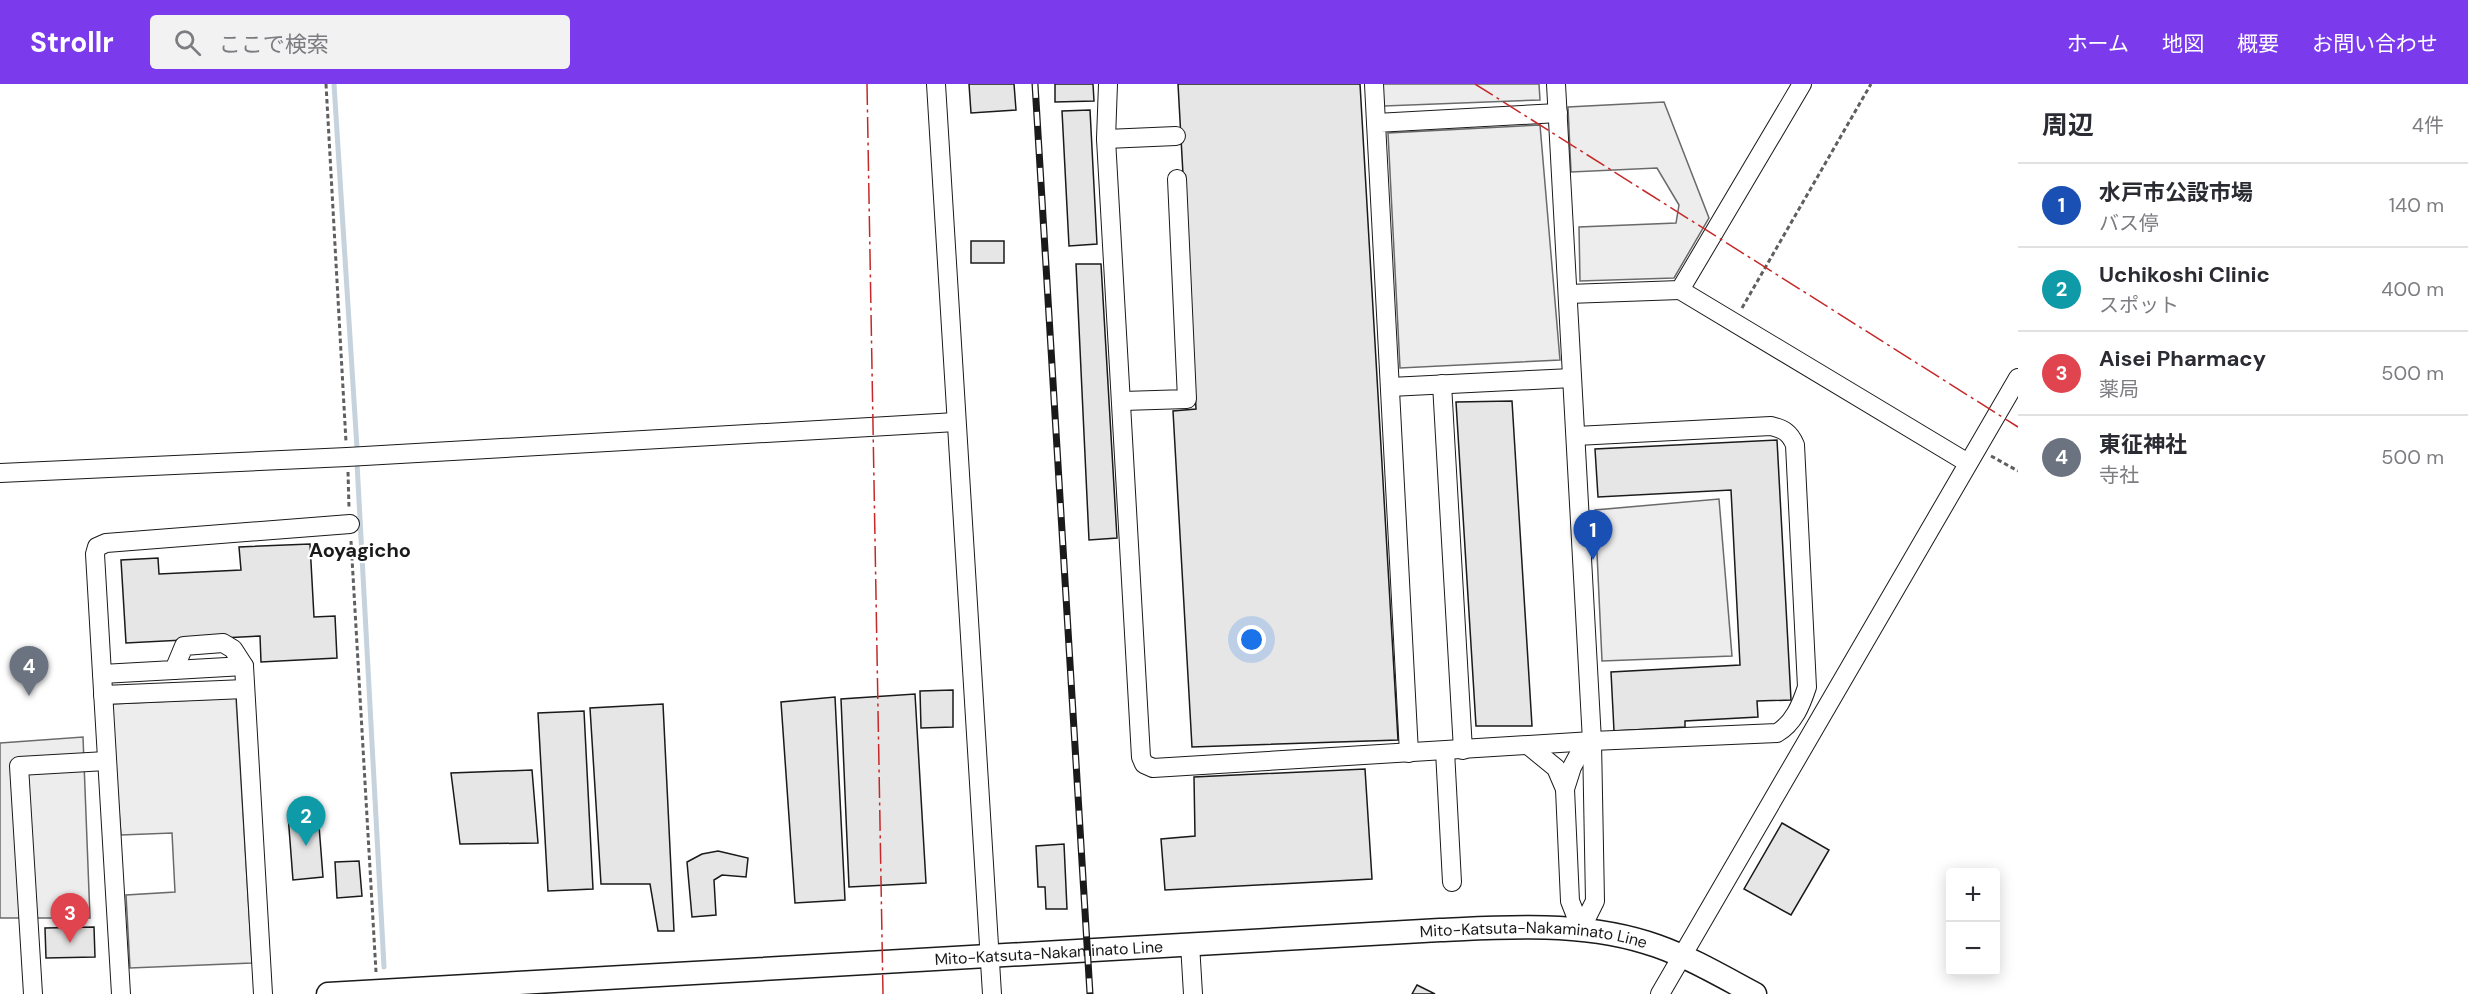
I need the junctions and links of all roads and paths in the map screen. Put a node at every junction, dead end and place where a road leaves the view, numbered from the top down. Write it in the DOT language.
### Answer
graph roads {
  1 [pos="936,84"];
  2 [pos="1108,84"];
  3 [pos="1374,84"];
  4 [pos="1556,84"];
  5 [pos="1802,84"];
  6 [pos="1871,84"];
  7 [pos="1558,113"];
  8 [pos="1376,123"];
  9 [pos="1176,136"];
  10 [pos="1106,139"];
  11 [pos="1177,179"];
  12 [pos="1680,290"];
  13 [pos="1568,294"];
  14 [pos="1741,310"];
  15 [pos="1572,378"];
  16 [pos="2018,378"];
  17 [pos="1442,384"];
  18 [pos="1389,387"];
  19 [pos="1123,401"];
  20 [pos="956,422"];
  21 [pos="1576,436"];
  22 [pos="1972,455"];
  23 [pos="2018,471"];
  24 [pos="0,473"];
  25 [pos="350,524"];
  26 [pos="102,674"];
  27 [pos="245,688"];
  28 [pos="103,695"];
  29 [pos="1786,728"];
  30 [pos="1592,741"];
  31 [pos="1808,741"];
  32 [pos="1529,746"];
  33 [pos="1463,750"];
  34 [pos="1445,751"];
  35 [pos="1409,753"];
  36 [pos="106,761"];
  37 [pos="1565,789"];
  38 [pos="1452,882"];
  39 [pos="1581,929"];
  40 [pos="1190,944"];
  41 [pos="989,956"];
  42 [pos="1682,956"];
  43 [pos="33,994"];
  44 [pos="121,994"];
  45 [pos="263,994"];
  46 [pos="328,994"];
  47 [pos="992,994"];
  48 [pos="1193,994"];
  49 [pos="1660,994"];
  50 [pos="1755,994"];
  1 -- 20 [label="street"];
  2 -- 10 [label="street"];
  3 -- 8 [label="street"];
  4 -- 7 [label="street"];
  5 -- 12 [label="street"];
  6 -- 14 [label="path"];
  7 -- 8 [label="street"];
  7 -- 13 [label="street"];
  8 -- 18 [label="street"];
  9 -- 10 [label="street"];
  10 -- 19 [label="street"];
  11 -- 19 [label="street"];
  12 -- 13 [label="street"];
  12 -- 22 [label="street"];
  13 -- 15 [label="street"];
  15 -- 17 [label="street"];
  15 -- 21 [label="street"];
  16 -- 22 [label="street"];
  17 -- 18 [label="street"];
  17 -- 33 [label="street"];
  18 -- 35 [label="street"];
  19 -- 35 [label="street"];
  20 -- 24 [label="street"];
  20 -- 41 [label="street"];
  21 -- 29 [label="street"];
  21 -- 30 [label="street"];
  22 -- 23 [label="path"];
  22 -- 31 [label="street"];
  25 -- 26 [label="street"];
  26 -- 27 [label="street"];
  26 -- 28 [label="street"];
  27 -- 28 [label="street"];
  27 -- 45 [label="street"];
  28 -- 36 [label="street"];
  29 -- 30 [label="street"];
  29 -- 31 [label="street"];
  30 -- 32 [label="street"];
  30 -- 37 [label="street"];
  30 -- 39 [label="street"];
  31 -- 42 [label="street"];
  32 -- 33 [label="street"];
  32 -- 37 [label="street"];
  33 -- 34 [label="street"];
  34 -- 35 [label="street"];
  34 -- 38 [label="street"];
  36 -- 43 [label="street"];
  36 -- 44 [label="street"];
  37 -- 39 [label="street"];
  39 -- 40 [label="main road, Mito-Katsuta-Nakaminato Line"];
  39 -- 42 [label="main road, Mito-Katsuta-Nakaminato Line"];
  40 -- 41 [label="main road, Mito-Katsuta-Nakaminato Line"];
  40 -- 48 [label="street"];
  41 -- 46 [label="main road, Mito-Katsuta-Nakaminato Line"];
  41 -- 47 [label="street"];
  42 -- 49 [label="street"];
  42 -- 50 [label="main road, Mito-Katsuta-Nakaminato Line"];
}
